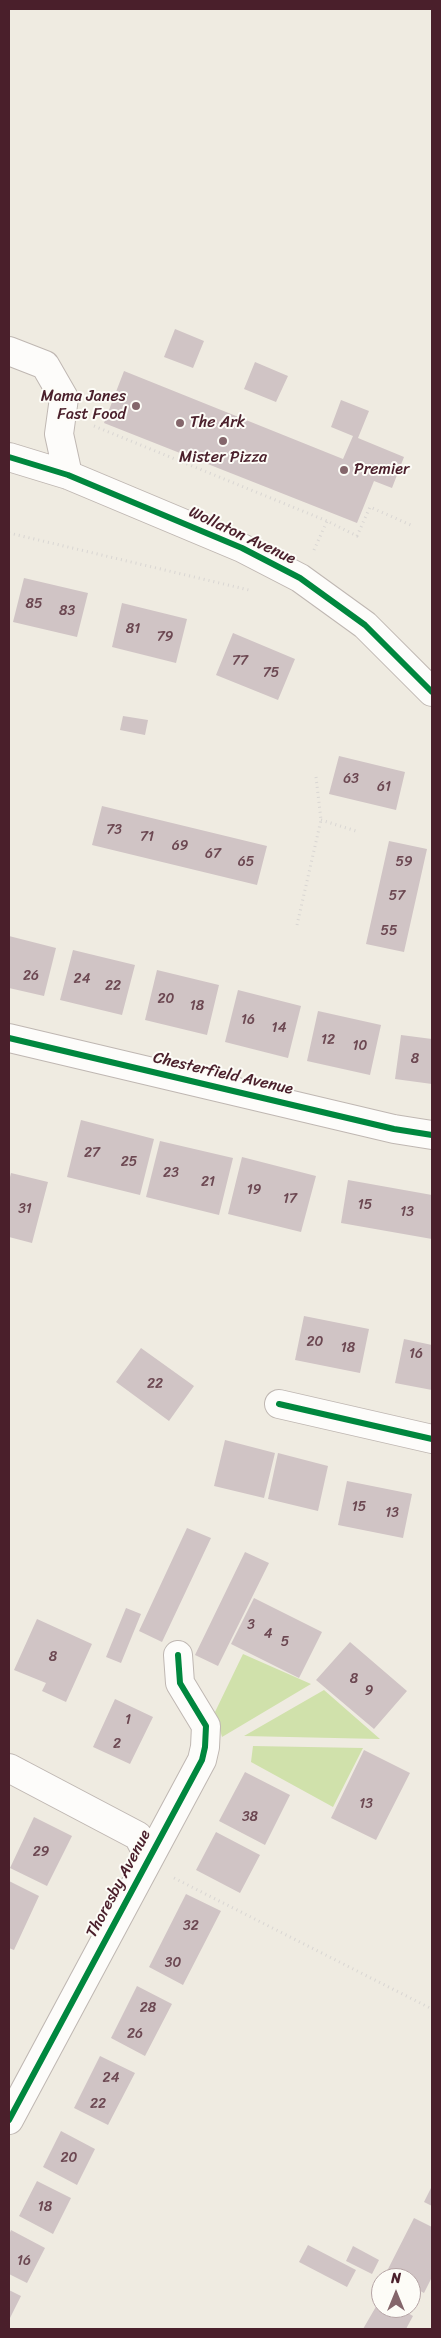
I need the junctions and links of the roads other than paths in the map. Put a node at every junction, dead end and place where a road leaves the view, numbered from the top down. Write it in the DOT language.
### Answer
graph roads {
  1 [pos="9,351"];
  2 [pos="9,457"];
  3 [pos="68,475"];
  4 [pos="432,692"];
  5 [pos="9,1038"];
  6 [pos="432,1135"];
  7 [pos="279,1404"];
  8 [pos="432,1439"];
  9 [pos="178,1655"];
  10 [pos="9,1768"];
  11 [pos="149,1857"];
  12 [pos="9,2120"];
  1 -- 3 [label="street"];
  2 -- 3 [label="street, Wollaton Avenue"];
  3 -- 4 [label="street, Wollaton Avenue"];
  5 -- 6 [label="street, Chesterfield Avenue"];
  7 -- 8 [label="street"];
  9 -- 11 [label="street, Thoresby Avenue"];
  10 -- 11 [label="street"];
  11 -- 12 [label="street, Thoresby Avenue"];
}
